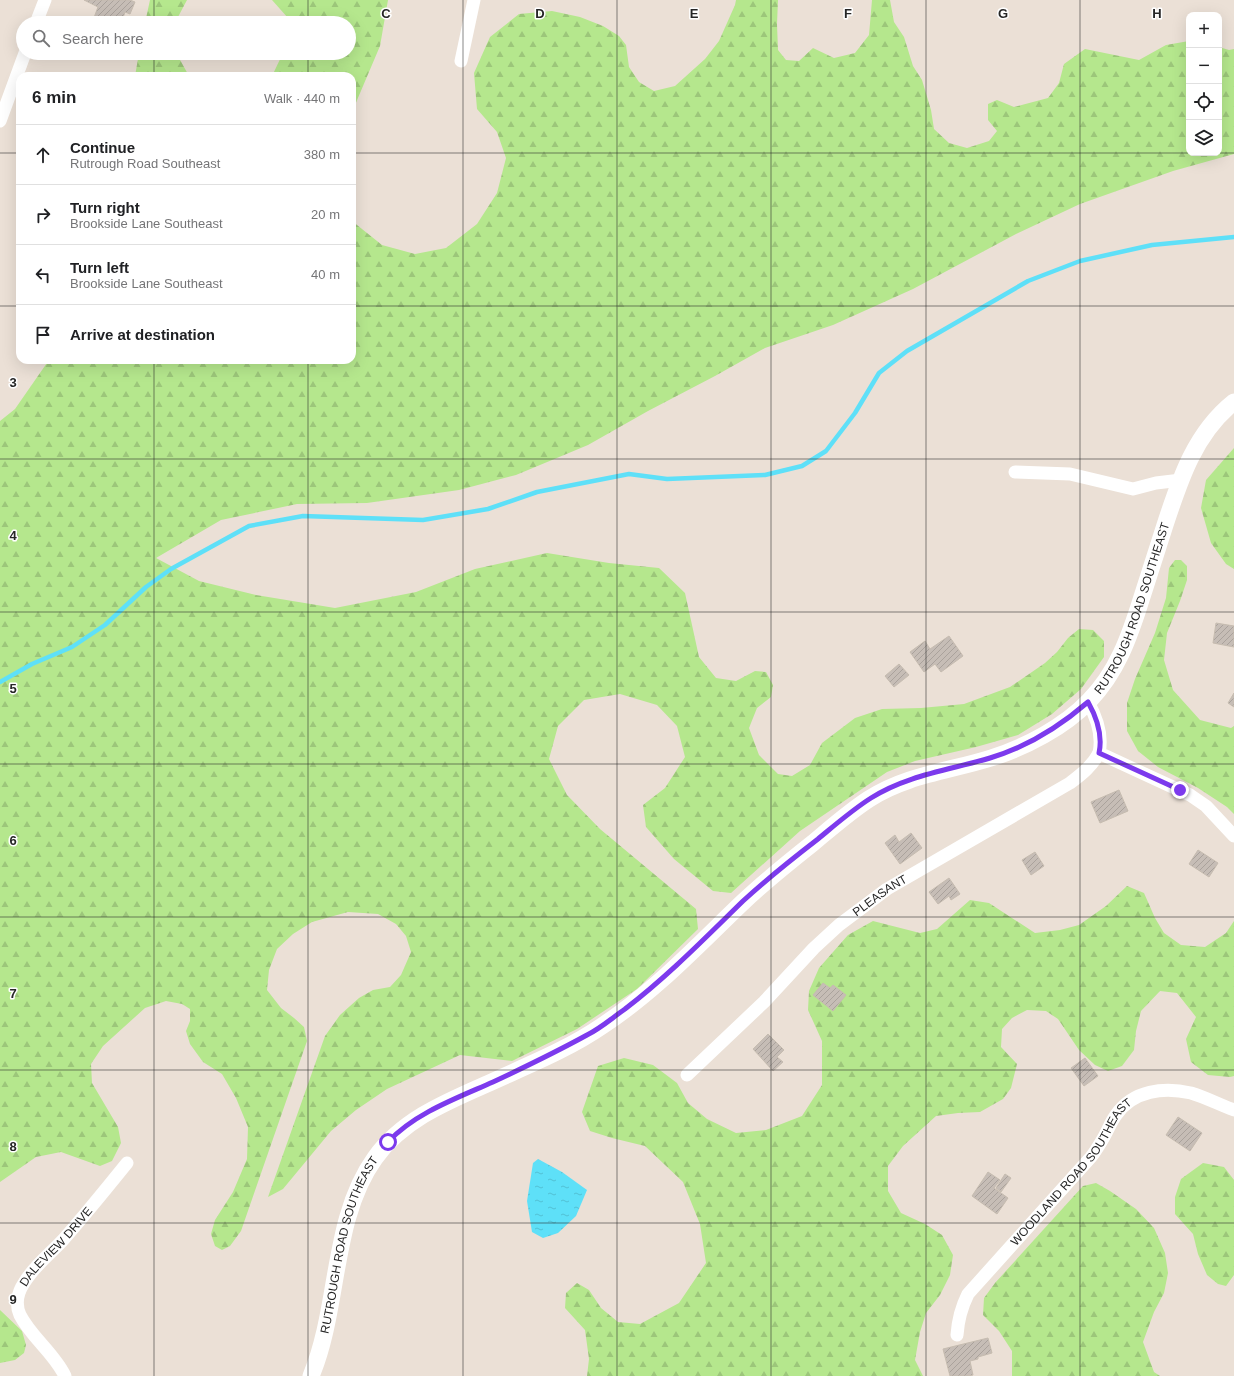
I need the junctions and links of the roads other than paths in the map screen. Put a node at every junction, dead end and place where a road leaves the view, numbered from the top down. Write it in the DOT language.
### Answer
graph roads {
  1 [pos="45,0"];
  2 [pos="474,0"];
  3 [pos="39,16"];
  4 [pos="22,60"];
  5 [pos="461,61"];
  6 [pos="18,72"];
  7 [pos="16,77"];
  8 [pos="0,121"];
  9 [pos="1234,402"];
  10 [pos="1015,472"];
  11 [pos="1180,480"];
  12 [pos="1088,702"];
  13 [pos="1099,753"];
  14 [pos="1234,836"];
  15 [pos="688,1075"];
  16 [pos="1234,1110"];
  17 [pos="127,1163"];
  18 [pos="957,1335"];
  19 [pos="65,1376"];
  20 [pos="311,1376"];
  1 -- 3 [label="street"];
  2 -- 5 [label="street"];
  4 -- 6 [label="street"];
  7 -- 8 [label="street"];
  9 -- 11 [label="street, RUTROUGH ROAD SOUTHEAST"];
  10 -- 11 [label="street"];
  11 -- 12 [label="street, RUTROUGH ROAD SOUTHEAST"];
  12 -- 13 [label="street"];
  12 -- 20 [label="street, RUTROUGH ROAD SOUTHEAST"];
  13 -- 14 [label="street"];
  13 -- 15 [label="street, PLEASANT"];
  16 -- 18 [label="street, WOODLAND ROAD SOUTHEAST"];
  17 -- 19 [label="street, DALEVIEW DRIVE"];
}
